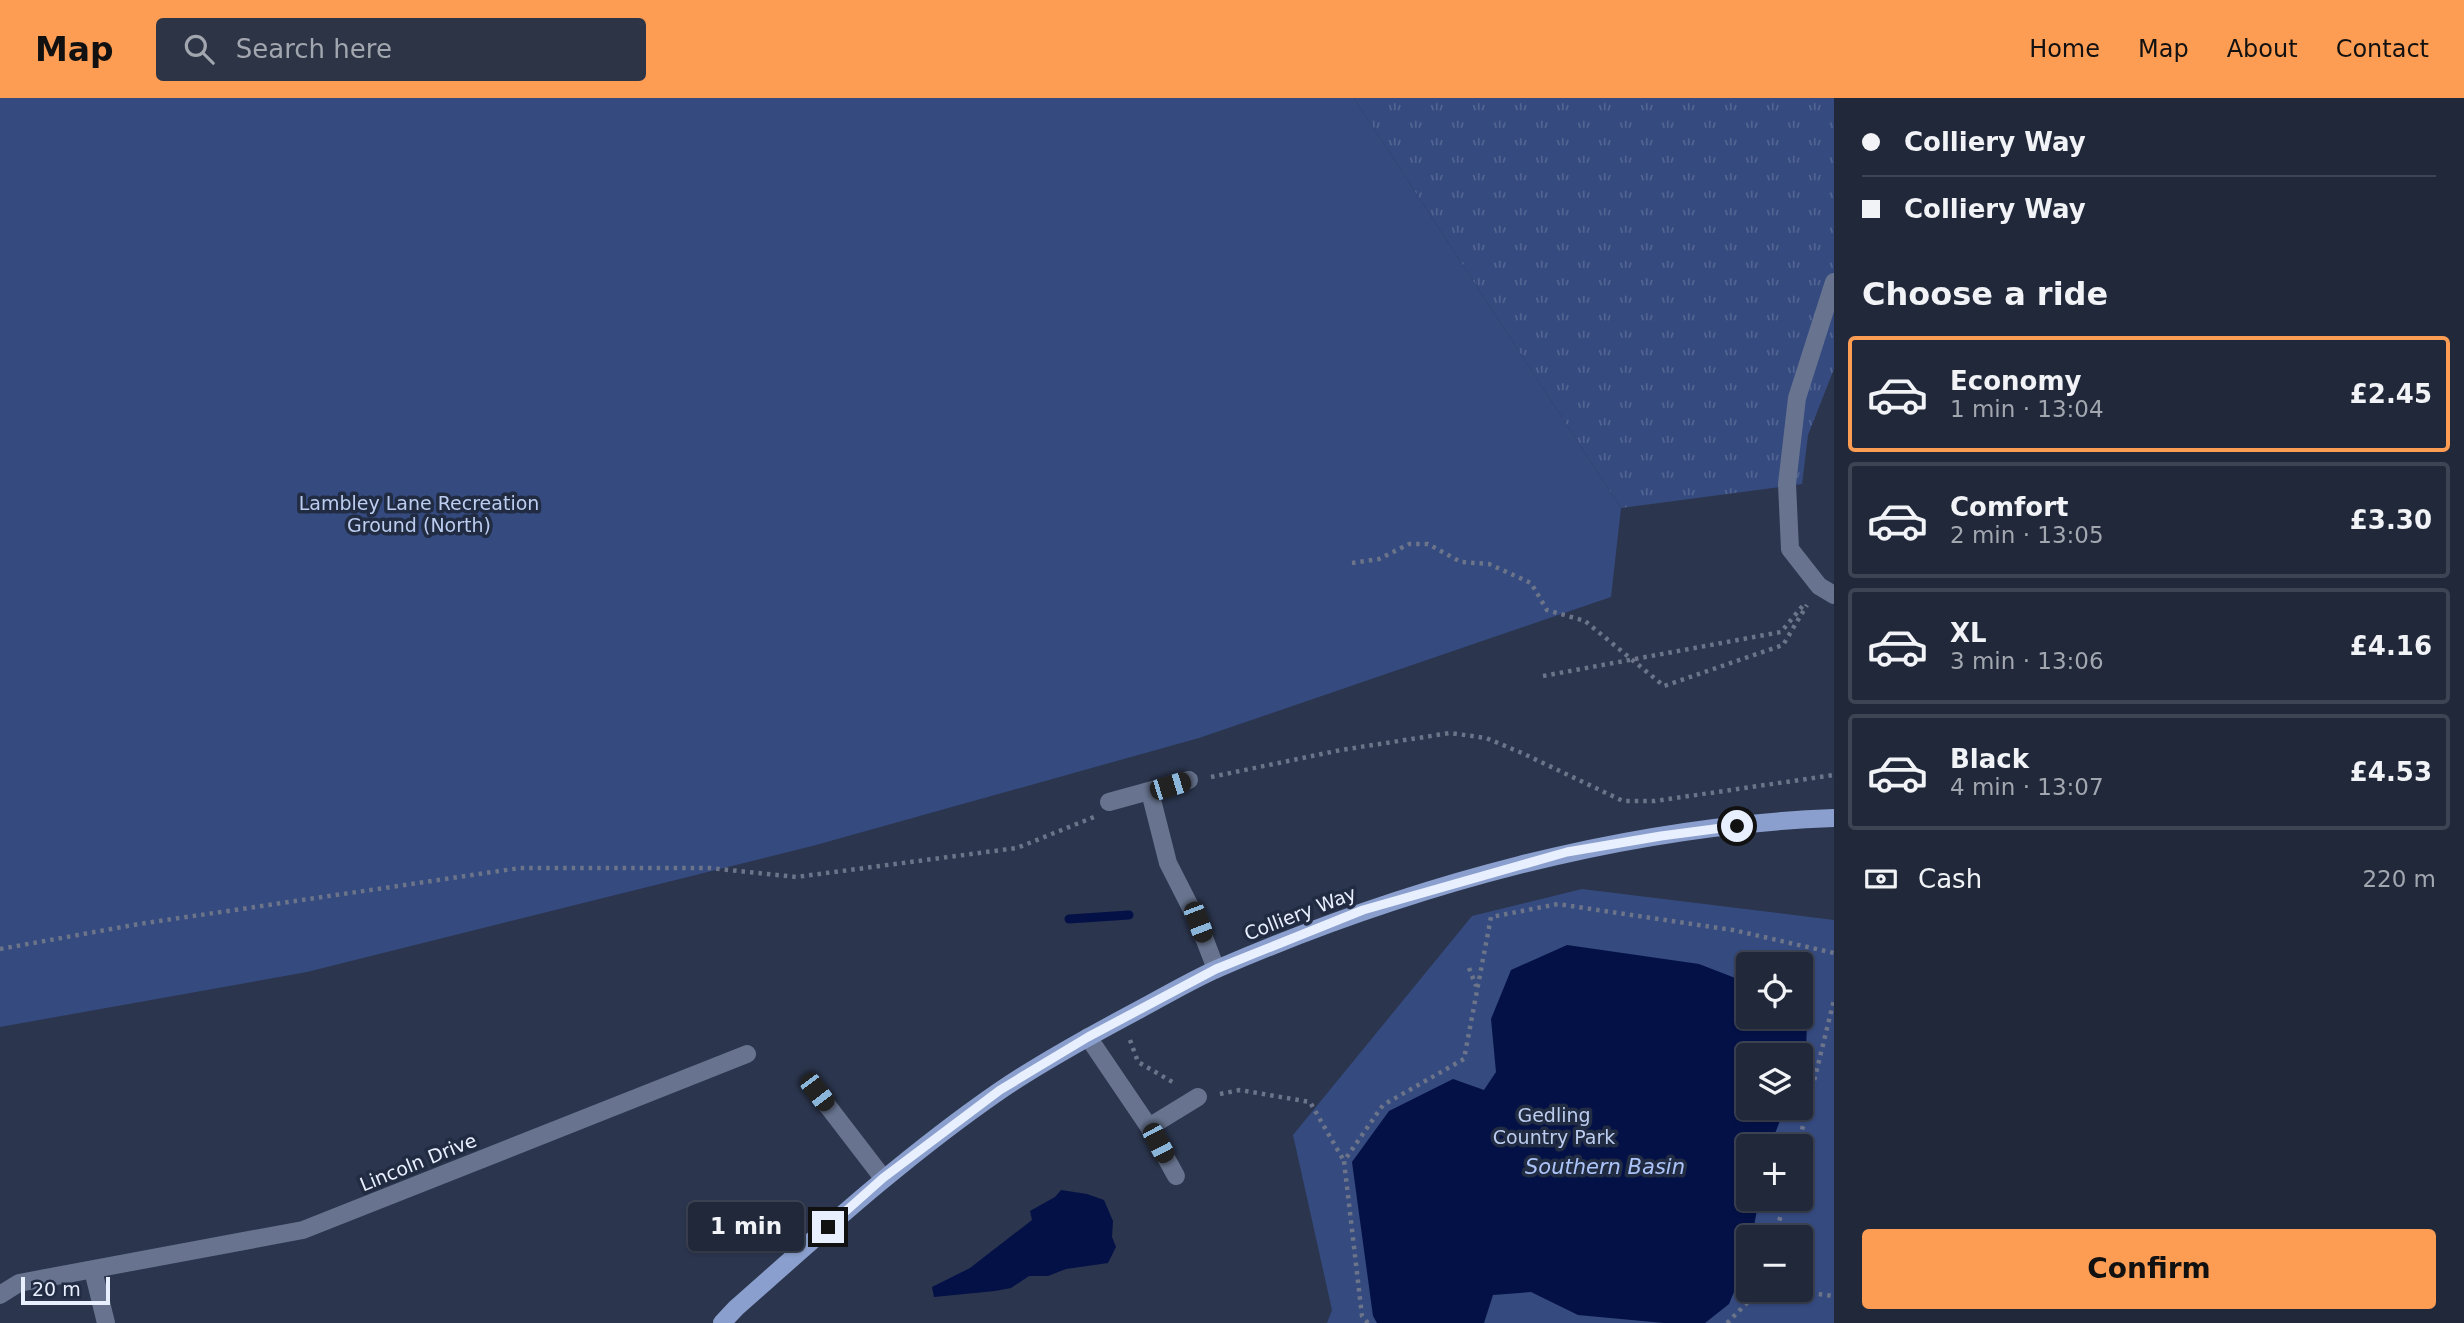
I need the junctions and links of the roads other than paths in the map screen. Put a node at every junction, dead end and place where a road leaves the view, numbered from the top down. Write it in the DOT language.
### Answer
graph roads {
  1 [pos="1834,282"];
  2 [pos="1826,591"];
  3 [pos="1189,780"];
  4 [pos="1150,792"];
  5 [pos="1109,802"];
  6 [pos="1834,818"];
  7 [pos="1216,969"];
  8 [pos="1088,1037"];
  9 [pos="747,1054"];
  10 [pos="817,1092"];
  11 [pos="1198,1097"];
  12 [pos="1149,1127"];
  13 [pos="1176,1176"];
  14 [pos="883,1178"];
  15 [pos="93,1270"];
  16 [pos="0,1294"];
  17 [pos="106,1323"];
  18 [pos="722,1323"];
  1 -- 2 [label="street"];
  3 -- 4 [label="street"];
  4 -- 5 [label="street"];
  4 -- 7 [label="street"];
  6 -- 7 [label="main road, Colliery Way"];
  7 -- 8 [label="main road, Colliery Way"];
  8 -- 12 [label="street"];
  8 -- 14 [label="main road, Colliery Way"];
  9 -- 15 [label="street, Lincoln Drive"];
  10 -- 14 [label="street"];
  11 -- 12 [label="street"];
  12 -- 13 [label="street"];
  14 -- 18 [label="main road, Colliery Way"];
  15 -- 16 [label="street, Lincoln Drive"];
  15 -- 17 [label="street"];
}
